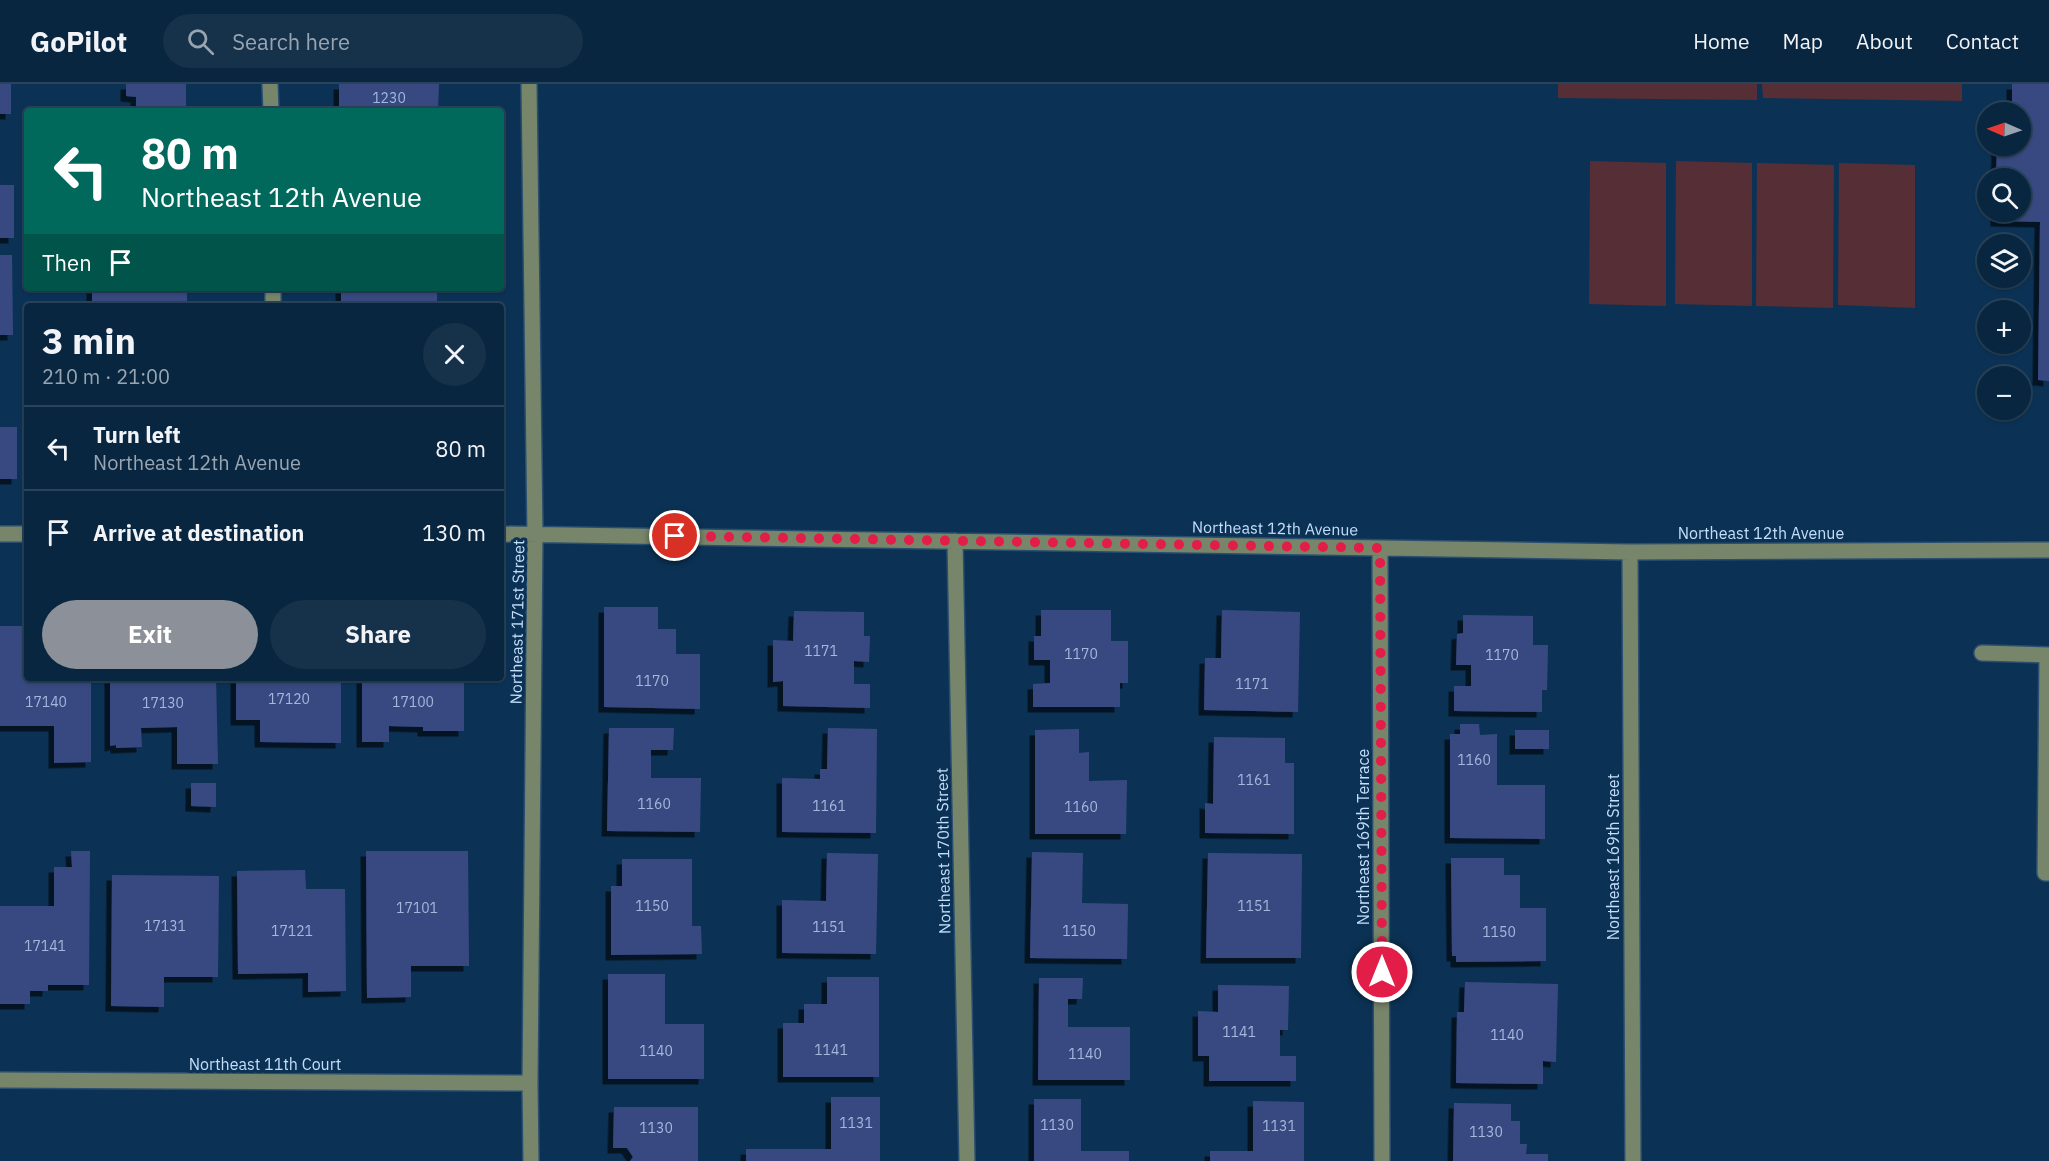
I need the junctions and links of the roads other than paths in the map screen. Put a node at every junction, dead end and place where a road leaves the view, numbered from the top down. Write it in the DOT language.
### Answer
graph roads {
  1 [pos="270,84"];
  2 [pos="529,84"];
  3 [pos="271,108"];
  4 [pos="0,534"];
  5 [pos="24,534"];
  6 [pos="504,534"];
  7 [pos="536,534"];
  8 [pos="955,541"];
  9 [pos="1380,548"];
  10 [pos="2049,550"];
  11 [pos="1630,552"];
  12 [pos="1982,653"];
  13 [pos="2048,655"];
  14 [pos="2049,873"];
  15 [pos="0,1080"];
  16 [pos="530,1083"];
  17 [pos="531,1161"];
  18 [pos="967,1161"];
  19 [pos="1382,1161"];
  20 [pos="1633,1161"];
  1 -- 3 [label="street"];
  2 -- 7 [label="street, Northeast 171st Street"];
  4 -- 5 [label="street"];
  6 -- 7 [label="street, Northeast 12th Avenue"];
  7 -- 8 [label="street, Northeast 12th Avenue"];
  7 -- 16 [label="street, Northeast 171st Street"];
  8 -- 9 [label="street, Northeast 12th Avenue"];
  8 -- 18 [label="street, Northeast 170th Street"];
  9 -- 11 [label="street, Northeast 12th Avenue"];
  9 -- 19 [label="street, Northeast 169th Terrace"];
  10 -- 11 [label="street, Northeast 12th Avenue"];
  11 -- 20 [label="street, Northeast 169th Street"];
  12 -- 13 [label="street"];
  13 -- 14 [label="street"];
  15 -- 16 [label="street, Northeast 11th Court"];
  16 -- 17 [label="street, Northeast 171st Street"];
}
